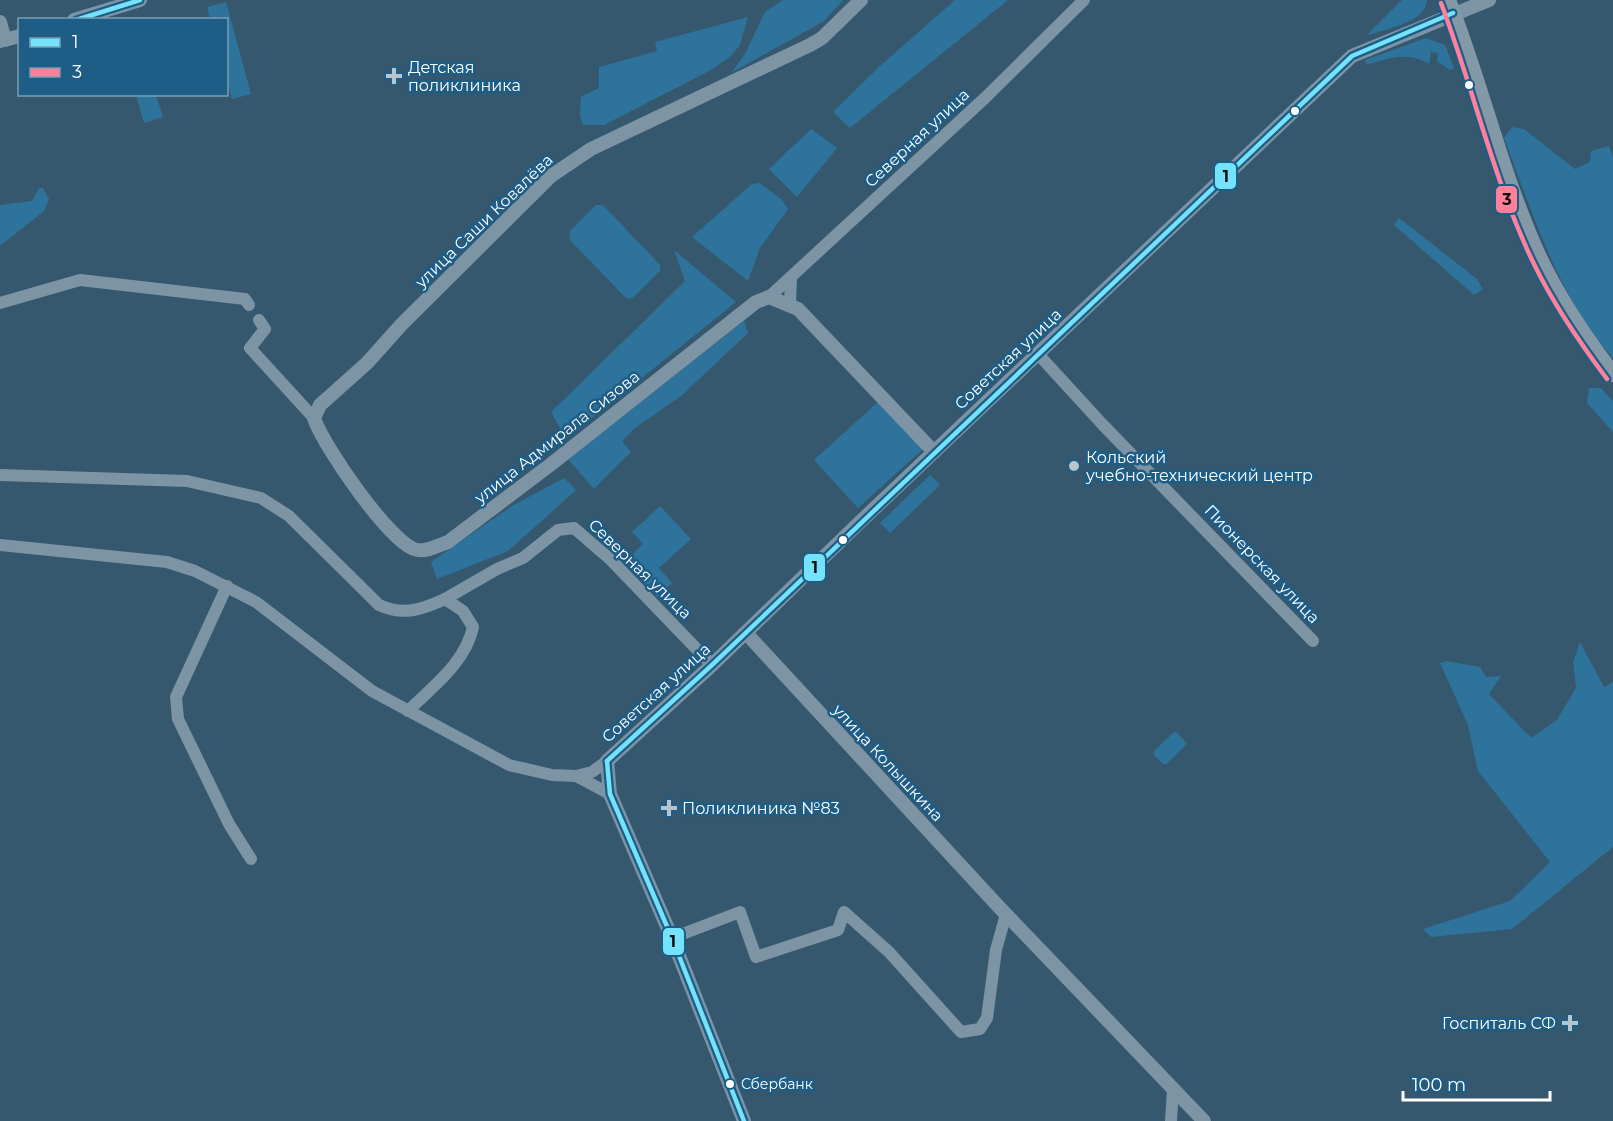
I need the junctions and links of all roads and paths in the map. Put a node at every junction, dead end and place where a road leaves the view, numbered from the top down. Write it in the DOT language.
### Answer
graph roads {
  1 [pos="140,0"];
  2 [pos="861,0"];
  3 [pos="1084,0"];
  4 [pos="1489,0"];
  5 [pos="1451,7"];
  6 [pos="81,18"];
  7 [pos="0,22"];
  8 [pos="18,37"];
  9 [pos="3,41"];
  10 [pos="791,277"];
  11 [pos="769,297"];
  12 [pos="0,303"];
  13 [pos="790,304"];
  14 [pos="249,305"];
  15 [pos="260,320"];
  16 [pos="1038,354"];
  17 [pos="1613,374"];
  18 [pos="314,418"];
  19 [pos="933,452"];
  20 [pos="0,475"];
  21 [pos="0,545"];
  22 [pos="227,586"];
  23 [pos="445,599"];
  24 [pos="746,633"];
  25 [pos="1313,641"];
  26 [pos="712,665"];
  27 [pos="408,711"];
  28 [pos="607,761"];
  29 [pos="576,776"];
  30 [pos="610,794"];
  31 [pos="251,859"];
  32 [pos="1006,915"];
  33 [pos="672,938"];
  34 [pos="1173,1089"];
  35 [pos="744,1121"];
  36 [pos="1171,1121"];
  37 [pos="1203,1121"];
  1 -- 6 [label="street"];
  2 -- 18 [label="street, улица Саши Ковалёва"];
  3 -- 10 [label="street, Северная улица"];
  4 -- 5 [label="street, Советская улица"];
  5 -- 16 [label="street, Советская улица"];
  5 -- 17 [label="main road"];
  7 -- 9 [label="street"];
  8 -- 9 [label="street"];
  10 -- 11 [label="street, Северная улица"];
  10 -- 13 [label="street"];
  11 -- 13 [label="street"];
  11 -- 18 [label="street, улица Адмирала Сизова"];
  12 -- 14 [label="street"];
  13 -- 19 [label="street"];
  15 -- 18 [label="street, улица Адмирала Сизова"];
  16 -- 19 [label="street, Советская улица"];
  16 -- 25 [label="street, Пионерская улица"];
  19 -- 24 [label="street, Советская улица"];
  20 -- 23 [label="street"];
  21 -- 22 [label="street"];
  22 -- 27 [label="street"];
  22 -- 31 [label="street"];
  23 -- 26 [label="street, Северная улица"];
  23 -- 27 [label="street"];
  24 -- 26 [label="street, Советская улица"];
  24 -- 32 [label="street, улица Колышкина"];
  26 -- 28 [label="street, Советская улица"];
  27 -- 29 [label="street"];
  28 -- 29 [label="street"];
  28 -- 30 [label="street"];
  29 -- 30 [label="street"];
  30 -- 33 [label="street"];
  32 -- 33 [label="street"];
  32 -- 34 [label="street, улица Колышкина"];
  33 -- 35 [label="street"];
  34 -- 36 [label="street"];
  34 -- 37 [label="street, улица Колышкина"];
}
